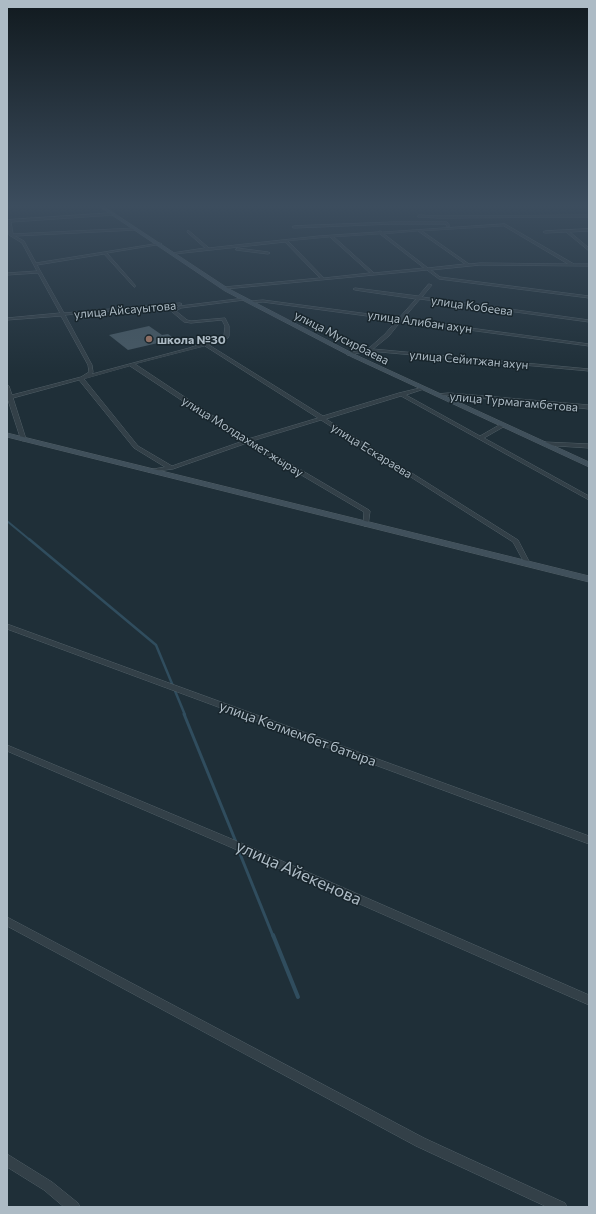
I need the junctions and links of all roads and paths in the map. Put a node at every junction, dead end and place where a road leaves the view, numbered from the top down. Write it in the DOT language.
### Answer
graph roads {
  1 [pos="32,261"];
  2 [pos="56,261"];
  3 [pos="112,261"];
  4 [pos="185,261"];
  5 [pos="306,261"];
  6 [pos="358,261"];
  7 [pos="416,261"];
  8 [pos="462,261"];
  9 [pos="566,261"];
  10 [pos="34,264"];
  11 [pos="468,265"];
  12 [pos="573,265"];
  13 [pos="589,265"];
  14 [pos="427,269"];
  15 [pos="38,272"];
  16 [pos="7,274"];
  17 [pos="373,274"];
  18 [pos="324,279"];
  19 [pos="430,285"];
  20 [pos="134,286"];
  21 [pos="225,288"];
  22 [pos="355,289"];
  23 [pos="589,297"];
  24 [pos="418,298"];
  25 [pos="243,299"];
  26 [pos="250,302"];
  27 [pos="61,314"];
  28 [pos="7,319"];
  29 [pos="400,319"];
  30 [pos="589,321"];
  31 [pos="206,345"];
  32 [pos="589,345"];
  33 [pos="369,350"];
  34 [pos="349,354"];
  35 [pos="131,364"];
  36 [pos="589,370"];
  37 [pos="82,379"];
  38 [pos="7,386"];
  39 [pos="422,388"];
  40 [pos="401,394"];
  41 [pos="438,395"];
  42 [pos="10,397"];
  43 [pos="589,407"];
  44 [pos="322,418"];
  45 [pos="503,425"];
  46 [pos="7,435"];
  47 [pos="480,438"];
  48 [pos="23,439"];
  49 [pos="247,441"];
  50 [pos="544,444"];
  51 [pos="589,446"];
  52 [pos="589,465"];
  53 [pos="171,468"];
  54 [pos="150,471"];
  55 [pos="589,498"];
  56 [pos="366,525"];
  57 [pos="528,564"];
  58 [pos="589,580"];
  59 [pos="7,626"];
  60 [pos="7,748"];
  61 [pos="589,840"];
  62 [pos="7,921"];
  63 [pos="589,1000"];
  64 [pos="7,1160"];
  65 [pos="74,1207"];
  66 [pos="561,1207"];
  1 -- 10 [label="street"];
  2 -- 10 [label="street"];
  3 -- 20 [label="street"];
  4 -- 21 [label="street, улица Мусирбаева"];
  5 -- 18 [label="street"];
  6 -- 17 [label="street"];
  7 -- 14 [label="street"];
  8 -- 11 [label="street"];
  9 -- 12 [label="street"];
  10 -- 15 [label="street"];
  11 -- 12 [label="street"];
  11 -- 14 [label="street"];
  12 -- 13 [label="street"];
  14 -- 17 [label="street"];
  14 -- 23 [label="street"];
  15 -- 16 [label="street"];
  15 -- 27 [label="street"];
  17 -- 18 [label="street"];
  18 -- 21 [label="street"];
  19 -- 24 [label="street"];
  21 -- 25 [label="street, улица Мусирбаева"];
  22 -- 24 [label="street, улица Кобеева"];
  24 -- 29 [label="street"];
  24 -- 30 [label="street, улица Кобеева"];
  25 -- 26 [label="street, улица Мусирбаева"];
  25 -- 27 [label="street, улица Айсауытова"];
  25 -- 31 [label="street"];
  26 -- 29 [label="street, улица Алибан ахун"];
  26 -- 34 [label="street, улица Мусирбаева"];
  27 -- 28 [label="street, улица Айсауытова"];
  27 -- 37 [label="street"];
  29 -- 32 [label="street, улица Алибан ахун"];
  29 -- 33 [label="street"];
  31 -- 35 [label="street"];
  31 -- 44 [label="street, улица Ескараева"];
  33 -- 34 [label="street, улица Сейитжан ахун"];
  33 -- 36 [label="street, улица Сейитжан ахун"];
  34 -- 39 [label="street, улица Мусирбаева"];
  35 -- 37 [label="street"];
  35 -- 49 [label="street, улица Молдахмет жырау"];
  37 -- 42 [label="street"];
  37 -- 53 [label="street"];
  38 -- 42 [label="street"];
  39 -- 40 [label="street"];
  39 -- 41 [label="street, улица Мусирбаева"];
  40 -- 44 [label="street"];
  40 -- 47 [label="street"];
  41 -- 43 [label="street, улица Турмагамбетова"];
  41 -- 45 [label="street, улица Мусирбаева"];
  42 -- 48 [label="street"];
  44 -- 49 [label="street"];
  44 -- 57 [label="street, улица Ескараева"];
  45 -- 47 [label="street"];
  45 -- 50 [label="street, улица Мусирбаева"];
  46 -- 48 [label="street"];
  47 -- 55 [label="street"];
  48 -- 54 [label="street"];
  49 -- 53 [label="street"];
  49 -- 56 [label="street, улица Молдахмет жырау"];
  50 -- 51 [label="street"];
  50 -- 52 [label="street, улица Мусирбаева"];
  53 -- 54 [label="street"];
  54 -- 56 [label="street"];
  56 -- 57 [label="street"];
  57 -- 58 [label="street"];
  59 -- 61 [label="street, улица Келмембет батыра"];
  60 -- 63 [label="street, улица Айекенова"];
  62 -- 66 [label="street"];
  64 -- 65 [label="street"];
}
